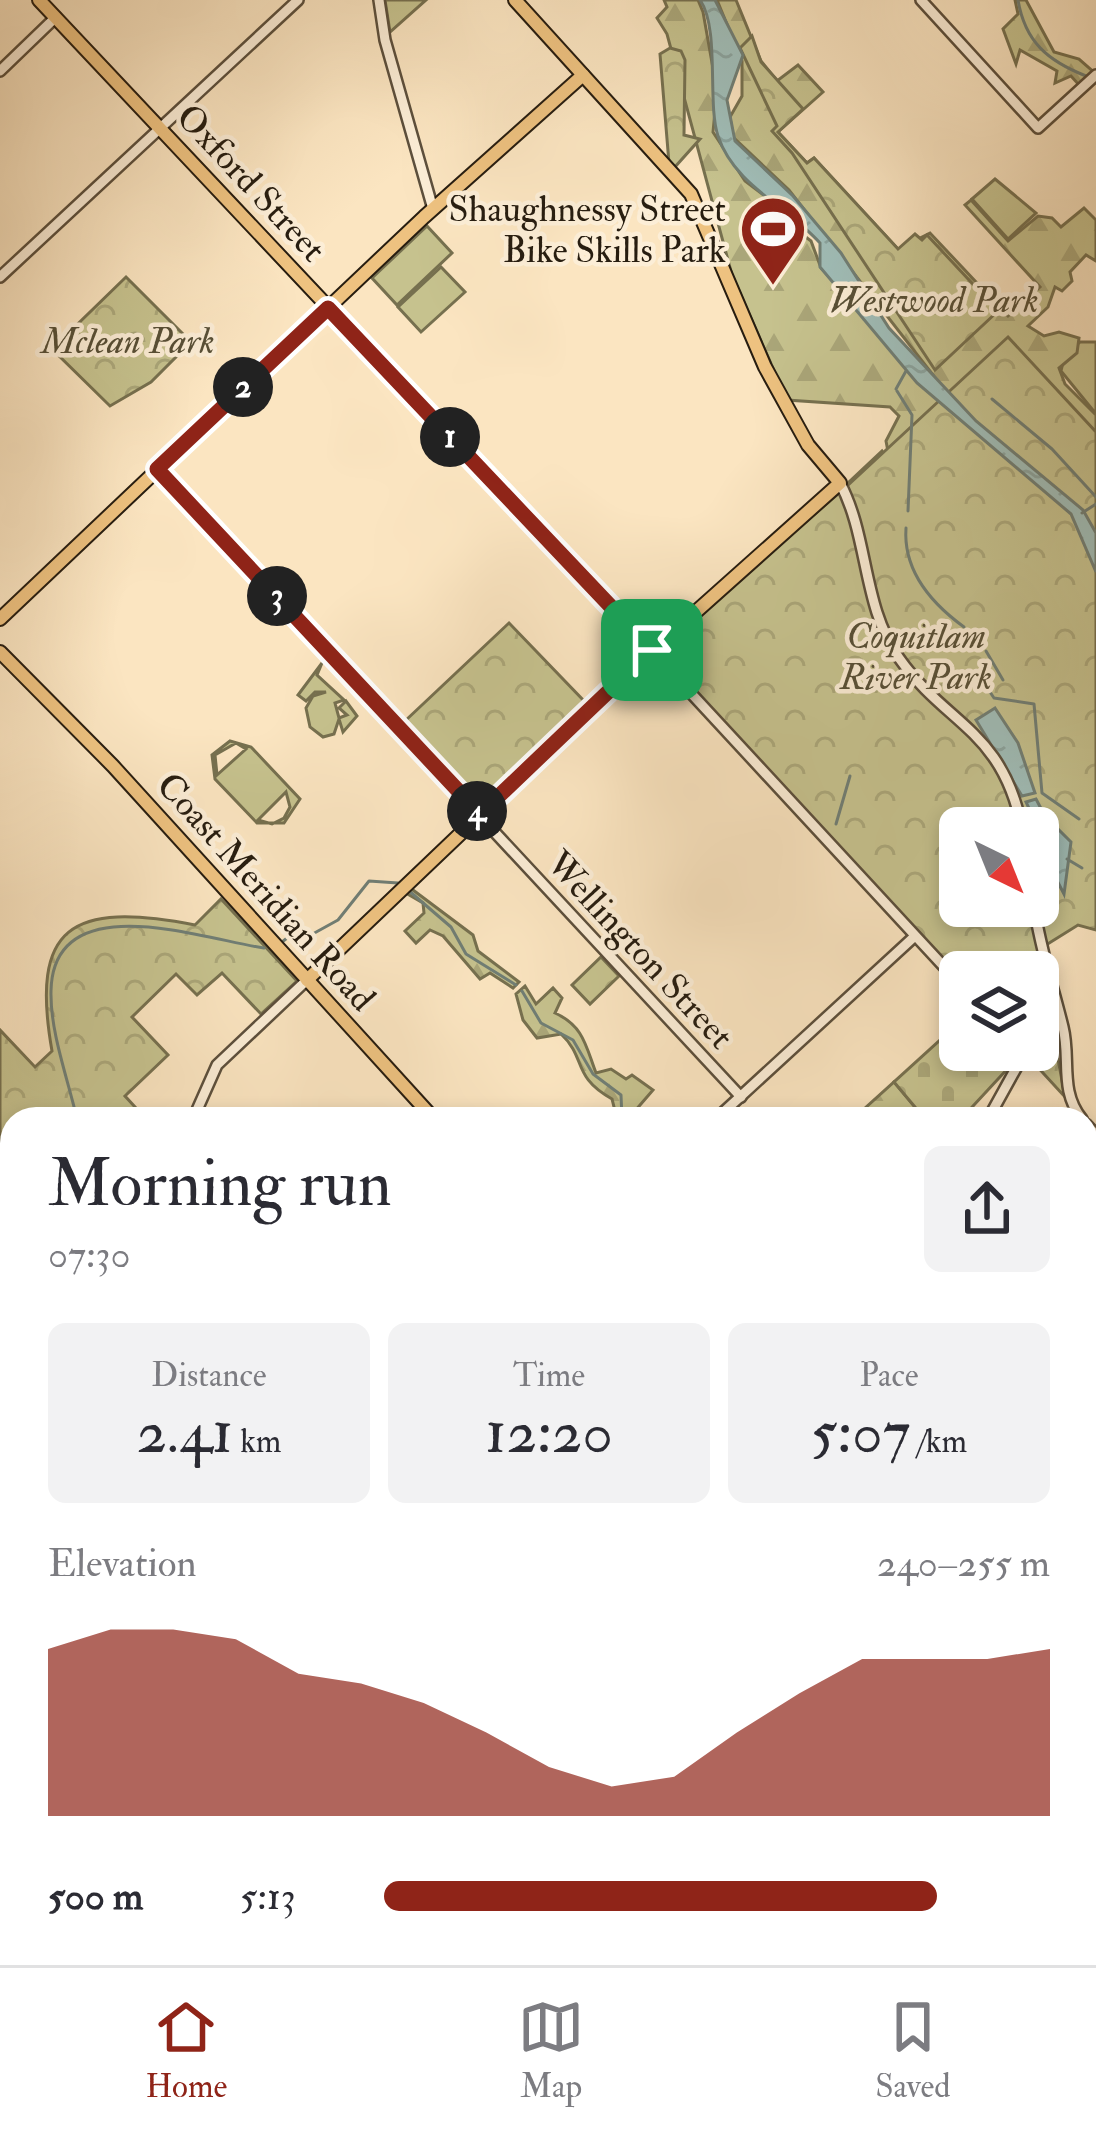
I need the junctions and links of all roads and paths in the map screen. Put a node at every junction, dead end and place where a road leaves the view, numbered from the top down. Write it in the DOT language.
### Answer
graph roads {
  1 [pos="39,0"];
  2 [pos="298,0"];
  3 [pos="379,0"];
  4 [pos="515,0"];
  5 [pos="921,0"];
  6 [pos="56,17"];
  7 [pos="573,64"];
  8 [pos="0,70"];
  9 [pos="584,75"];
  10 [pos="1096,75"];
  11 [pos="570,87"];
  12 [pos="159,126"];
  13 [pos="433,209"];
  14 [pos="0,277"];
  15 [pos="328,308"];
  16 [pos="157,469"];
  17 [pos="840,482"];
  18 [pos="3,613"];
  19 [pos="0,643"];
  20 [pos="652,650"];
  21 [pos="0,652"];
  22 [pos="54,706"];
  23 [pos="1015,807"];
  24 [pos="480,814"];
  25 [pos="1037,927"];
  26 [pos="915,935"];
  27 [pos="939,961"];
  28 [pos="307,980"];
  29 [pos="1014,1071"];
  30 [pos="741,1097"];
  31 [pos="199,1107"];
  32 [pos="423,1107"];
  33 [pos="730,1107"];
  34 [pos="994,1107"];
  35 [pos="1076,1107"];
  1 -- 6 [label="main road, Oxford Street"];
  2 -- 12 [label="street"];
  3 -- 13 [label="street"];
  4 -- 7 [label="main road"];
  5 -- 10 [label="street"];
  6 -- 8 [label="street"];
  6 -- 12 [label="main road, Oxford Street"];
  7 -- 9 [label="main road"];
  7 -- 11 [label="main road"];
  9 -- 11 [label="main road"];
  9 -- 17 [label="main road"];
  11 -- 13 [label="main road"];
  12 -- 14 [label="street"];
  12 -- 15 [label="main road, Oxford Street"];
  13 -- 15 [label="main road"];
  15 -- 16 [label="main road"];
  15 -- 20 [label="main road, Oxford Street"];
  16 -- 18 [label="main road"];
  16 -- 24 [label="street, Wellington Street"];
  17 -- 20 [label="main road"];
  17 -- 23 [label="street"];
  19 -- 22 [label="main road, Coast Meridian Road"];
  20 -- 24 [label="main road"];
  20 -- 26 [label="street, Oxford Street"];
  21 -- 22 [label="main road, Coast Meridian Road"];
  22 -- 28 [label="main road, Coast Meridian Road"];
  24 -- 28 [label="main road"];
  24 -- 30 [label="street, Wellington Street"];
  25 -- 35 [label="street"];
  26 -- 27 [label="street, Oxford Street"];
  26 -- 30 [label="street"];
  28 -- 31 [label="street"];
  28 -- 32 [label="main road, Coast Meridian Road"];
  29 -- 34 [label="street"];
  30 -- 33 [label="street"];
}
